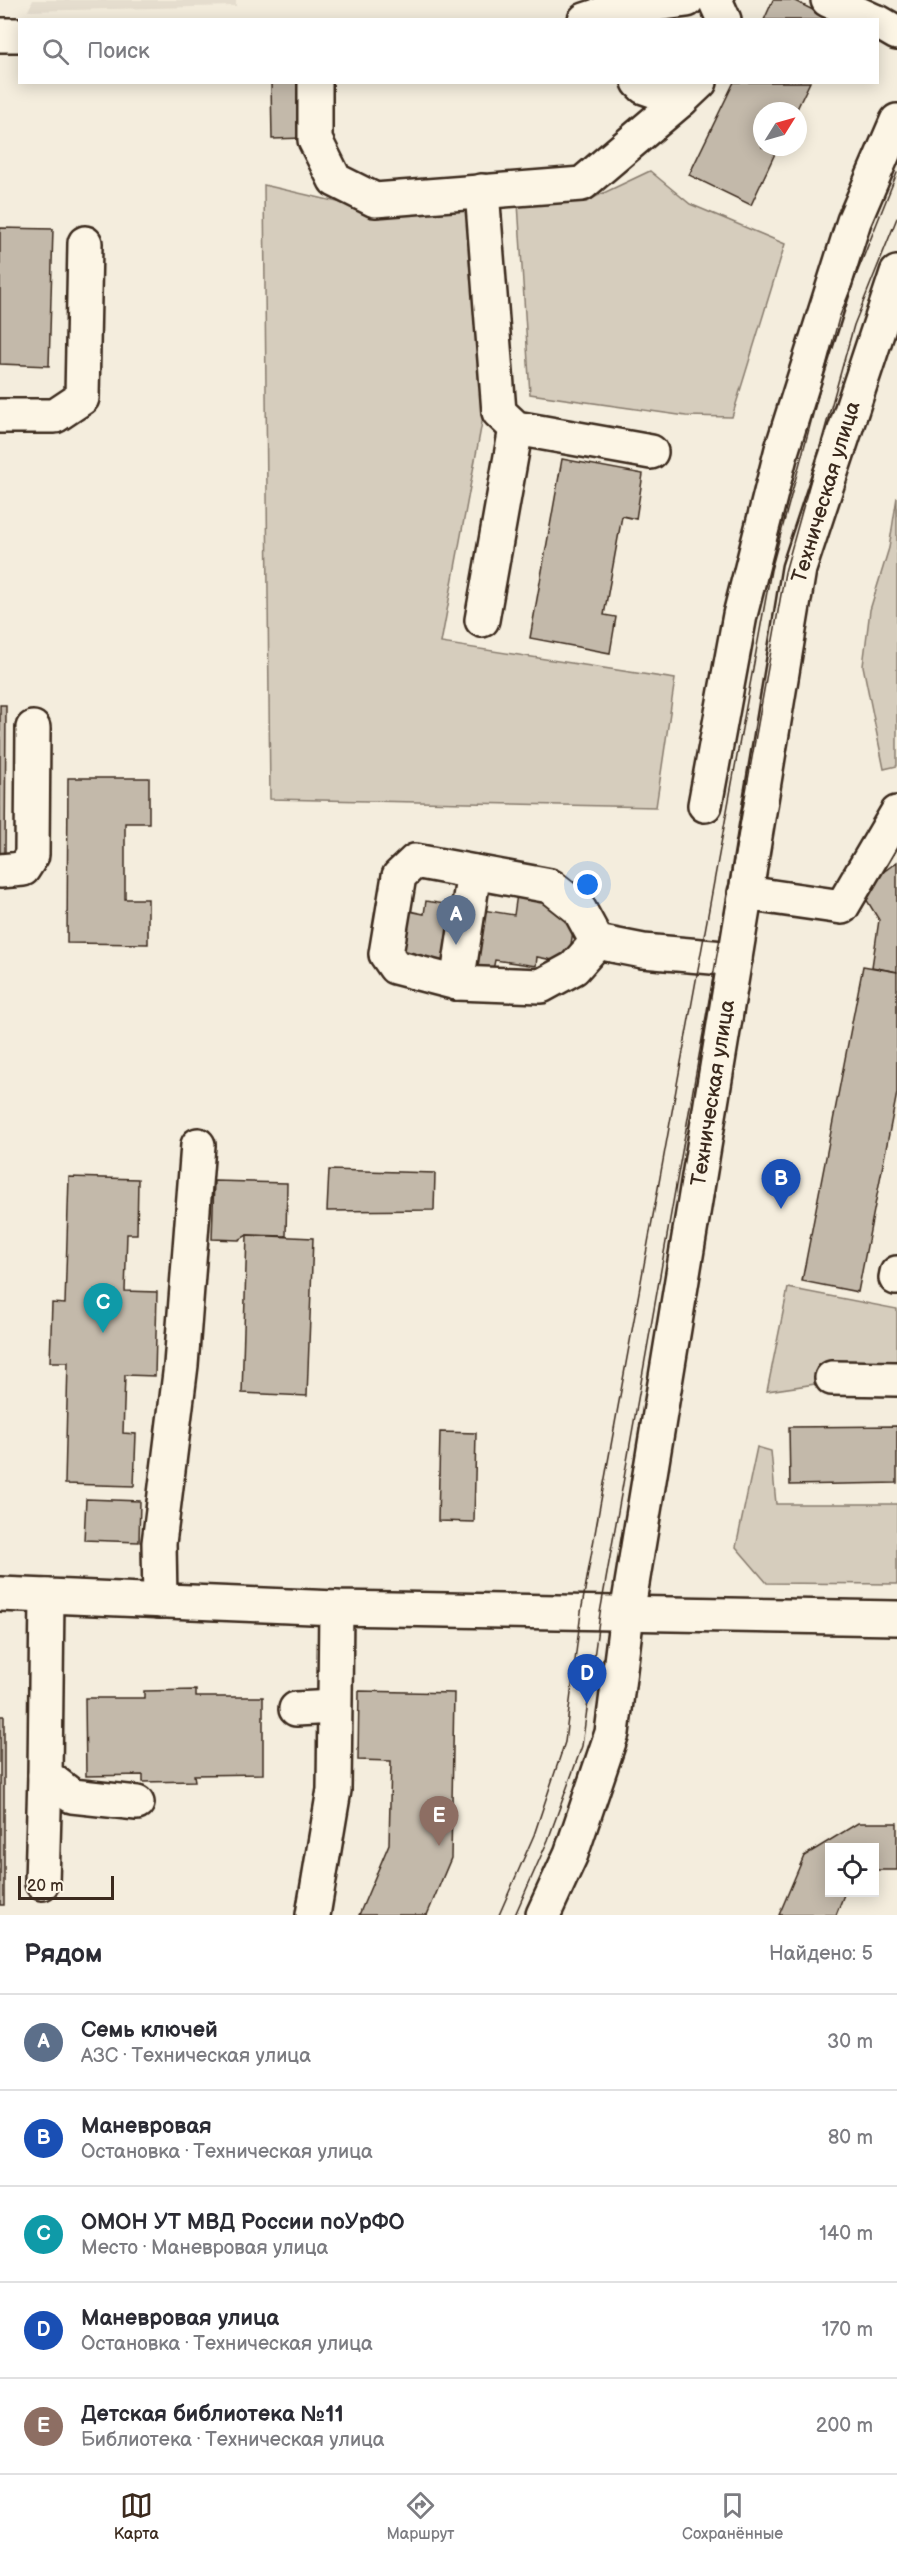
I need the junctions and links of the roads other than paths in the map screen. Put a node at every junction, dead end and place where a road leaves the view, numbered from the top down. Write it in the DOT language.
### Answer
graph roads {
  1 [pos="687,0"];
  2 [pos="715,0"];
  3 [pos="828,0"];
  4 [pos="591,18"];
  5 [pos="723,18"];
  6 [pos="868,18"];
  7 [pos="879,23"];
  8 [pos="897,33"];
  9 [pos="0,35"];
  10 [pos="18,35"];
  11 [pos="315,84"];
  12 [pos="641,84"];
  13 [pos="691,91"];
  14 [pos="897,121"];
  15 [pos="482,191"];
  16 [pos="84,243"];
  17 [pos="897,273"];
  18 [pos="0,416"];
  19 [pos="516,428"];
  20 [pos="651,452"];
  21 [pos="482,620"];
  22 [pos="33,728"];
  23 [pos="705,805"];
  24 [pos="897,813"];
  25 [pos="0,872"];
  26 [pos="474,872"];
  27 [pos="745,893"];
  28 [pos="597,942"];
  29 [pos="735,959"];
  30 [pos="457,983"];
  31 [pos="198,1145"];
  32 [pos="832,1378"];
  33 [pos="897,1379"];
  34 [pos="0,1594"];
  35 [pos="47,1596"];
  36 [pos="160,1601"];
  37 [pos="336,1608"];
  38 [pos="627,1614"];
  39 [pos="897,1617"];
  40 [pos="334,1707"];
  41 [pos="296,1708"];
  42 [pos="45,1775"];
  43 [pos="137,1803"];
  44 [pos="42,1883"];
  45 [pos="313,1915"];
  46 [pos="543,1915"];
  1 -- 4 [label="main road"];
  2 -- 5 [label="main road"];
  3 -- 6 [label="main road"];
  7 -- 8 [label="main road"];
  9 -- 10 [label="main road"];
  11 -- 15 [label="main road"];
  12 -- 13 [label="main road"];
  13 -- 15 [label="main road"];
  14 -- 23 [label="main road"];
  15 -- 19 [label="main road"];
  16 -- 18 [label="main road"];
  17 -- 27 [label="main road, Техническая улица"];
  19 -- 20 [label="main road"];
  19 -- 21 [label="main road"];
  22 -- 25 [label="main road"];
  24 -- 27 [label="main road"];
  26 -- 28 [label="main road"];
  26 -- 30 [label="main road"];
  26 -- 30 [label="main road"];
  27 -- 29 [label="main road, Техническая улица"];
  28 -- 29 [label="main road"];
  28 -- 30 [label="main road"];
  29 -- 38 [label="main road, Техническая улица"];
  31 -- 36 [label="main road"];
  32 -- 33 [label="main road"];
  34 -- 35 [label="main road"];
  35 -- 36 [label="main road"];
  35 -- 42 [label="main road"];
  36 -- 37 [label="main road"];
  37 -- 38 [label="main road"];
  37 -- 40 [label="main road"];
  38 -- 39 [label="main road"];
  38 -- 46 [label="main road, Техническая улица"];
  40 -- 41 [label="main road"];
  40 -- 45 [label="main road"];
  42 -- 43 [label="main road"];
  42 -- 44 [label="main road"];
}
